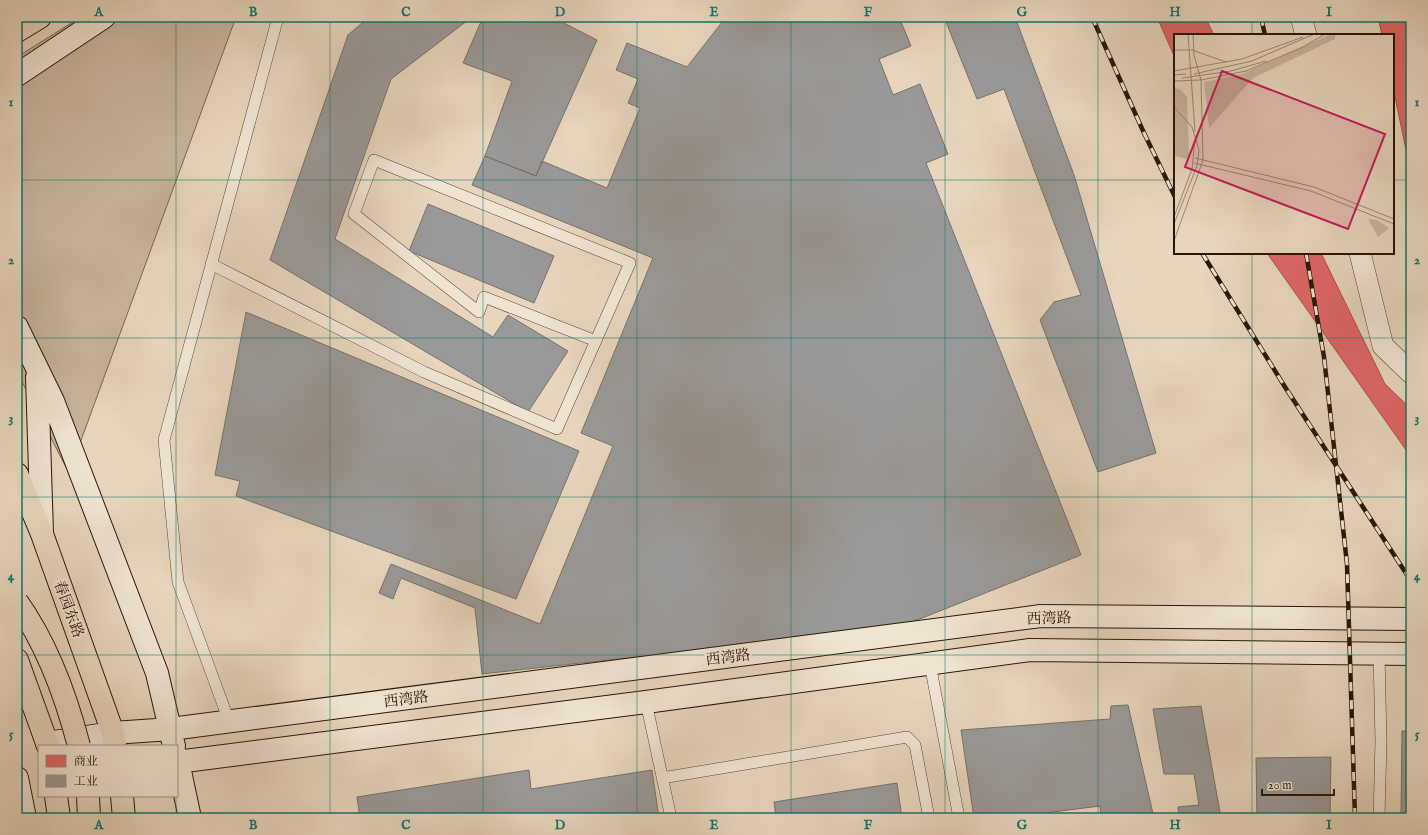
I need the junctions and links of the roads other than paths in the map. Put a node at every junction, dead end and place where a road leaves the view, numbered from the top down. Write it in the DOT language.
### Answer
graph roads {
  1 [pos="40,17"];
  2 [pos="104,17"];
  3 [pos="278,17"];
  4 [pos="1301,17"];
  5 [pos="17,31"];
  6 [pos="1306,34"];
  7 [pos="17,75"];
  8 [pos="1360,254"];
  9 [pos="211,264"];
  10 [pos="17,328"];
  11 [pos="596,341"];
  12 [pos="37,370"];
  13 [pos="1411,374"];
  14 [pos="17,474"];
  15 [pos="42,534"];
  16 [pos="17,602"];
  17 [pos="1411,619"];
  18 [pos="1379,654"];
  19 [pos="1411,654"];
  20 [pos="17,660"];
  21 [pos="930,664"];
  22 [pos="646,702"];
  23 [pos="229,722"];
  24 [pos="114,739"];
  25 [pos="47,744"];
  26 [pos="79,745"];
  27 [pos="144,745"];
  28 [pos="174,745"];
  29 [pos="178,749"];
  30 [pos="178,751"];
  31 [pos="178,764"];
  32 [pos="662,778"];
  33 [pos="18,784"];
  34 [pos="56,797"];
  35 [pos="88,797"];
  36 [pos="122,797"];
  37 [pos="25,818"];
  38 [pos="59,818"];
  39 [pos="89,818"];
  40 [pos="124,818"];
  41 [pos="190,818"];
  42 [pos="671,818"];
  43 [pos="929,818"];
  44 [pos="959,818"];
  45 [pos="1379,818"];
  1 -- 5 [label="main road"];
  2 -- 7 [label="main road"];
  3 -- 9 [label="lane"];
  4 -- 6 [label="street"];
  8 -- 13 [label="street"];
  9 -- 11 [label="lane"];
  9 -- 23 [label="lane"];
  10 -- 12 [label="main road"];
  11 -- 11 [label="lane"];
  12 -- 15 [label="main road"];
  12 -- 28 [label="main road"];
  14 -- 15 [label="main road, 春园东路"];
  15 -- 24 [label="main road, 春园东路"];
  16 -- 26 [label="main road, bridge"];
  17 -- 23 [label="main road, 西湾路"];
  18 -- 19 [label="main road, 西湾路"];
  18 -- 21 [label="main road, 西湾路"];
  18 -- 45 [label="lane"];
  20 -- 25 [label="main road"];
  21 -- 22 [label="main road, 西湾路"];
  21 -- 44 [label="lane"];
  22 -- 30 [label="main road, 西湾路"];
  22 -- 32 [label="lane"];
  23 -- 29 [label="main road, 西湾路"];
  24 -- 25 [label="main road, 西湾路"];
  24 -- 27 [label="main road, 西湾路"];
  31 -- 41 [label="main road"];
  32 -- 42 [label="lane"];
  32 -- 43 [label="lane"];
  33 -- 37 [label="main road"];
  34 -- 38 [label="main road"];
  35 -- 39 [label="main road"];
  36 -- 40 [label="main road"];
}
